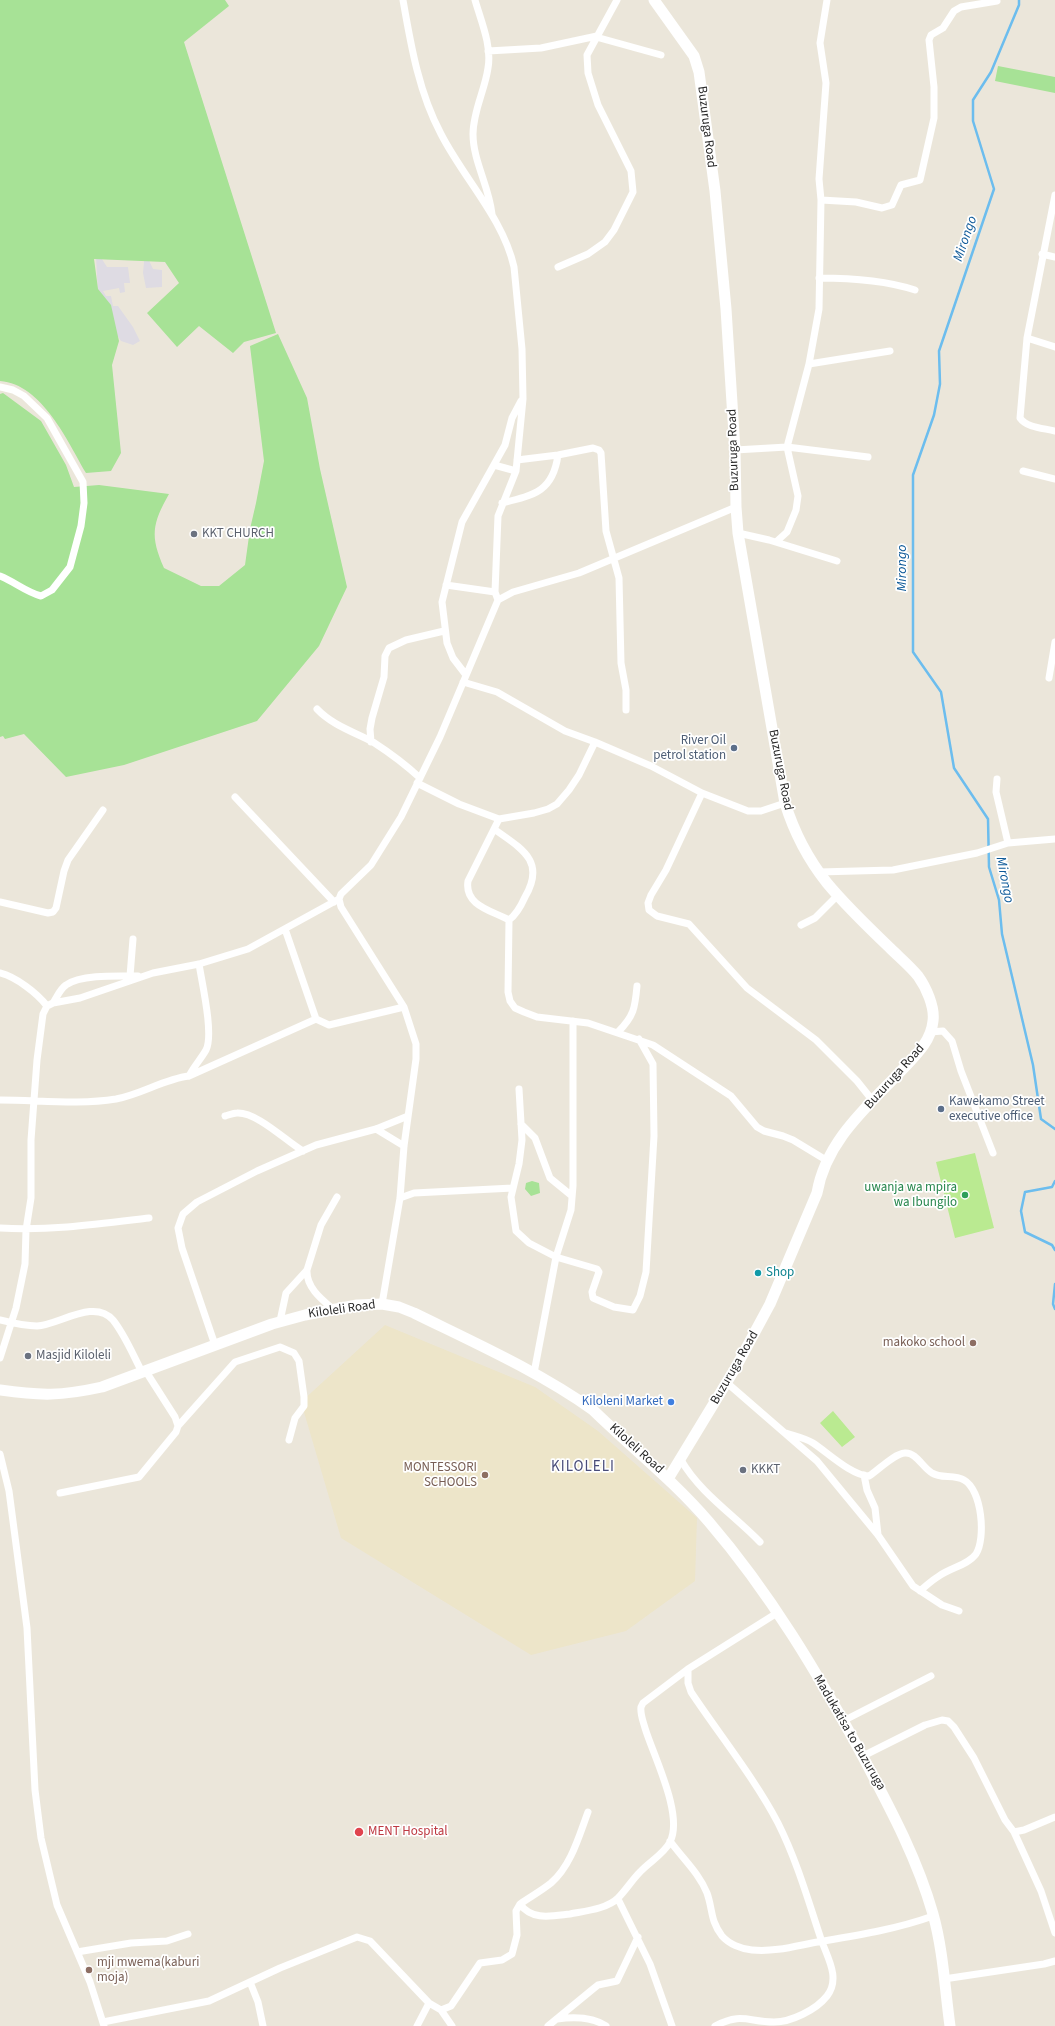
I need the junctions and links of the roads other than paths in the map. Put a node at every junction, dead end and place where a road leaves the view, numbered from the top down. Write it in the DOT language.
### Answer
graph roads {
  1 [pos="403,0"];
  2 [pos="475,0"];
  3 [pos="617,0"];
  4 [pos="654,0"];
  5 [pos="827,0"];
  6 [pos="998,0"];
  7 [pos="597,36"];
  8 [pos="488,50"];
  9 [pos="661,55"];
  10 [pos="1055,195"];
  11 [pos="821,200"];
  12 [pos="492,216"];
  13 [pos="1042,254"];
  14 [pos="1055,257"];
  15 [pos="558,267"];
  16 [pos="819,278"];
  17 [pos="915,290"];
  18 [pos="1027,338"];
  19 [pos="1055,347"];
  20 [pos="890,351"];
  21 [pos="808,364"];
  22 [pos="0,387"];
  23 [pos="522,399"];
  24 [pos="1055,431"];
  25 [pos="787,447"];
  26 [pos="735,450"];
  27 [pos="558,455"];
  28 [pos="868,457"];
  29 [pos="518,460"];
  30 [pos="494,465"];
  31 [pos="516,471"];
  32 [pos="1023,471"];
  33 [pos="1055,479"];
  34 [pos="502,503"];
  35 [pos="736,507"];
  36 [pos="738,533"];
  37 [pos="776,542"];
  38 [pos="614,559"];
  39 [pos="837,561"];
  40 [pos="0,576"];
  41 [pos="446,586"];
  42 [pos="497,596"];
  43 [pos="444,631"];
  44 [pos="1055,642"];
  45 [pos="1049,678"];
  46 [pos="465,679"];
  47 [pos="317,709"];
  48 [pos="626,710"];
  49 [pos="371,742"];
  50 [pos="595,742"];
  51 [pos="997,779"];
  52 [pos="418,780"];
  53 [pos="702,792"];
  54 [pos="235,797"];
  55 [pos="785,803"];
  56 [pos="103,810"];
  57 [pos="499,819"];
  58 [pos="494,829"];
  59 [pos="1055,839"];
  60 [pos="1008,843"];
  61 [pos="819,872"];
  62 [pos="838,895"];
  63 [pos="336,901"];
  64 [pos="0,902"];
  65 [pos="509,920"];
  66 [pos="801,925"];
  67 [pos="285,929"];
  68 [pos="133,939"];
  69 [pos="199,964"];
  70 [pos="0,973"];
  71 [pos="130,976"];
  72 [pos="142,977"];
  73 [pos="637,986"];
  74 [pos="50,1004"];
  75 [pos="404,1007"];
  76 [pos="316,1019"];
  77 [pos="573,1020"];
  78 [pos="618,1032"];
  79 [pos="930,1032"];
  80 [pos="639,1039"];
  81 [pos="189,1076"];
  82 [pos="518,1089"];
  83 [pos="0,1100"];
  84 [pos="35,1100"];
  85 [pos="873,1101"];
  86 [pos="225,1116"];
  87 [pos="408,1116"];
  88 [pos="521,1124"];
  89 [pos="376,1129"];
  90 [pos="404,1146"];
  91 [pos="303,1151"];
  92 [pos="993,1153"];
  93 [pos="826,1160"];
  94 [pos="513,1188"];
  95 [pos="572,1196"];
  96 [pos="337,1197"];
  97 [pos="400,1198"];
  98 [pos="149,1218"];
  99 [pos="0,1228"];
  100 [pos="26,1230"];
  101 [pos="556,1257"];
  102 [pos="308,1270"];
  103 [pos="382,1304"];
  104 [pos="332,1309"];
  105 [pos="0,1320"];
  106 [pos="280,1321"];
  107 [pos="11,1323"];
  108 [pos="215,1345"];
  109 [pos="0,1358"];
  110 [pos="144,1371"];
  111 [pos="534,1373"];
  112 [pos="726,1382"];
  113 [pos="0,1390"];
  114 [pos="178,1426"];
  115 [pos="786,1434"];
  116 [pos="289,1440"];
  117 [pos="0,1454"];
  118 [pos="681,1460"];
  119 [pos="864,1475"];
  120 [pos="668,1479"];
  121 [pos="60,1493"];
  122 [pos="878,1535"];
  123 [pos="760,1542"];
  124 [pos="920,1590"];
  125 [pos="777,1612"];
  126 [pos="959,1612"];
  127 [pos="688,1669"];
  128 [pos="931,1676"];
  129 [pos="844,1720"];
  130 [pos="863,1756"];
  131 [pos="588,1812"];
  132 [pos="1055,1817"];
  133 [pos="1014,1832"];
  134 [pos="670,1841"];
  135 [pos="618,1899"];
  136 [pos="520,1904"];
  137 [pos="933,1916"];
  138 [pos="1055,1933"];
  139 [pos="188,1934"];
  140 [pos="638,1937"];
  141 [pos="822,1942"];
  142 [pos="77,1952"];
  143 [pos="1055,1962"];
  144 [pos="944,1979"];
  145 [pos="250,1982"];
  146 [pos="428,2003"];
  147 [pos="441,2010"];
  148 [pos="556,2019"];
  149 [pos="104,2024"];
  150 [pos="263,2026"];
  151 [pos="417,2026"];
  152 [pos="452,2026"];
  153 [pos="548,2026"];
  154 [pos="606,2026"];
  155 [pos="672,2026"];
  156 [pos="715,2026"];
  157 [pos="950,2026"];
  1 -- 12 [label="street"];
  2 -- 8 [label="street"];
  3 -- 7 [label="street"];
  4 -- 26 [label="main road, Buzuruga Road"];
  5 -- 11 [label="street"];
  6 -- 11 [label="street"];
  7 -- 8 [label="street"];
  7 -- 9 [label="street"];
  7 -- 15 [label="street"];
  8 -- 12 [label="street"];
  10 -- 13 [label="street"];
  11 -- 16 [label="street"];
  12 -- 23 [label="street"];
  13 -- 14 [label="street"];
  13 -- 18 [label="street"];
  16 -- 17 [label="street"];
  16 -- 21 [label="street"];
  18 -- 19 [label="street"];
  18 -- 24 [label="street"];
  20 -- 21 [label="street"];
  21 -- 25 [label="street"];
  22 -- 40 [label="street"];
  23 -- 29 [label="street"];
  23 -- 30 [label="street"];
  25 -- 26 [label="street"];
  25 -- 28 [label="street"];
  25 -- 37 [label="street"];
  26 -- 35 [label="main road, Buzuruga Road"];
  27 -- 29 [label="street"];
  27 -- 34 [label="street"];
  27 -- 38 [label="street"];
  29 -- 31 [label="street"];
  30 -- 31 [label="street"];
  30 -- 41 [label="street"];
  31 -- 34 [label="street"];
  32 -- 33 [label="street"];
  34 -- 42 [label="street"];
  35 -- 36 [label="main road, Buzuruga Road"];
  35 -- 38 [label="street"];
  36 -- 37 [label="street"];
  36 -- 55 [label="main road, Buzuruga Road"];
  37 -- 39 [label="street"];
  38 -- 42 [label="street"];
  38 -- 48 [label="street"];
  41 -- 42 [label="street"];
  41 -- 43 [label="street"];
  42 -- 46 [label="street"];
  43 -- 46 [label="street"];
  43 -- 49 [label="street"];
  44 -- 45 [label="street"];
  46 -- 50 [label="street"];
  46 -- 52 [label="street"];
  47 -- 49 [label="street"];
  49 -- 52 [label="street"];
  50 -- 53 [label="street"];
  50 -- 57 [label="street"];
  51 -- 60 [label="street"];
  52 -- 57 [label="street"];
  52 -- 63 [label="street"];
  53 -- 55 [label="street"];
  53 -- 85 [label="street"];
  54 -- 63 [label="street"];
  55 -- 61 [label="main road, Buzuruga Road"];
  56 -- 64 [label="street"];
  57 -- 58 [label="street"];
  58 -- 65 [label="street"];
  58 -- 65 [label="street"];
  59 -- 60 [label="street"];
  60 -- 61 [label="street"];
  61 -- 62 [label="main road, Buzuruga Road"];
  62 -- 66 [label="street"];
  62 -- 79 [label="main road, Buzuruga Road"];
  63 -- 67 [label="street"];
  63 -- 75 [label="street"];
  65 -- 77 [label="street"];
  67 -- 69 [label="street"];
  67 -- 76 [label="street"];
  68 -- 71 [label="street"];
  69 -- 72 [label="street"];
  69 -- 81 [label="street"];
  70 -- 74 [label="street"];
  71 -- 72 [label="street"];
  71 -- 74 [label="street"];
  72 -- 74 [label="street"];
  73 -- 78 [label="street"];
  74 -- 84 [label="street"];
  75 -- 76 [label="street"];
  75 -- 87 [label="street"];
  76 -- 81 [label="street"];
  77 -- 78 [label="street"];
  77 -- 95 [label="street"];
  78 -- 80 [label="street"];
  79 -- 85 [label="main road, Buzuruga Road"];
  79 -- 92 [label="street"];
  80 -- 93 [label="street"];
  80 -- 101 [label="street"];
  81 -- 84 [label="street"];
  82 -- 88 [label="street"];
  83 -- 84 [label="street"];
  84 -- 100 [label="street"];
  85 -- 93 [label="main road, Buzuruga Road"];
  86 -- 91 [label="street"];
  87 -- 89 [label="street"];
  87 -- 90 [label="street"];
  88 -- 94 [label="street"];
  88 -- 95 [label="street"];
  89 -- 90 [label="street"];
  89 -- 91 [label="street"];
  90 -- 97 [label="street"];
  91 -- 108 [label="street"];
  93 -- 112 [label="main road, Buzuruga Road"];
  94 -- 97 [label="street"];
  94 -- 101 [label="street"];
  95 -- 101 [label="street"];
  96 -- 102 [label="street"];
  97 -- 103 [label="street"];
  98 -- 100 [label="street"];
  99 -- 100 [label="street"];
  100 -- 107 [label="street"];
  101 -- 111 [label="street"];
  102 -- 104 [label="street"];
  102 -- 106 [label="street"];
  103 -- 104 [label="main road, Kiloleli Road"];
  103 -- 111 [label="main road, Kiloleli Road"];
  104 -- 106 [label="main road, Kiloleli Road"];
  105 -- 107 [label="street"];
  106 -- 108 [label="main road, Kiloleli Road"];
  107 -- 109 [label="street"];
  107 -- 110 [label="street"];
  108 -- 110 [label="main road, Kiloleli Road"];
  110 -- 113 [label="main road, Kiloleli Road"];
  110 -- 114 [label="street"];
  111 -- 120 [label="main road, Kiloleli Road"];
  112 -- 115 [label="street"];
  112 -- 118 [label="main road, Buzuruga Road"];
  114 -- 116 [label="street"];
  114 -- 121 [label="street"];
  115 -- 119 [label="street"];
  115 -- 122 [label="street"];
  117 -- 142 [label="street"];
  118 -- 120 [label="main road, Buzuruga Road"];
  118 -- 123 [label="street"];
  119 -- 122 [label="street"];
  119 -- 124 [label="street"];
  120 -- 125 [label="main road, Madukatisa to Buzuruga"];
  122 -- 124 [label="street"];
  124 -- 126 [label="street"];
  125 -- 127 [label="street"];
  125 -- 129 [label="main road, Madukatisa to Buzuruga"];
  127 -- 134 [label="street"];
  127 -- 141 [label="street"];
  128 -- 129 [label="street"];
  129 -- 130 [label="main road, Madukatisa to Buzuruga"];
  130 -- 133 [label="street"];
  130 -- 137 [label="main road, Madukatisa to Buzuruga"];
  131 -- 136 [label="street"];
  132 -- 133 [label="street"];
  133 -- 138 [label="street"];
  134 -- 135 [label="street"];
  134 -- 141 [label="street"];
  135 -- 136 [label="street"];
  135 -- 140 [label="street"];
  136 -- 147 [label="street"];
  137 -- 141 [label="street"];
  137 -- 144 [label="main road, Madukatisa to Buzuruga"];
  139 -- 142 [label="street"];
  140 -- 148 [label="street"];
  140 -- 155 [label="street"];
  141 -- 156 [label="street"];
  142 -- 149 [label="street"];
  143 -- 144 [label="street"];
  144 -- 157 [label="main road, Madukatisa to Buzuruga"];
  145 -- 146 [label="street"];
  145 -- 149 [label="street"];
  145 -- 150 [label="street"];
  146 -- 147 [label="street"];
  146 -- 151 [label="street"];
  147 -- 152 [label="street"];
  148 -- 153 [label="street"];
  148 -- 154 [label="street"];
}
